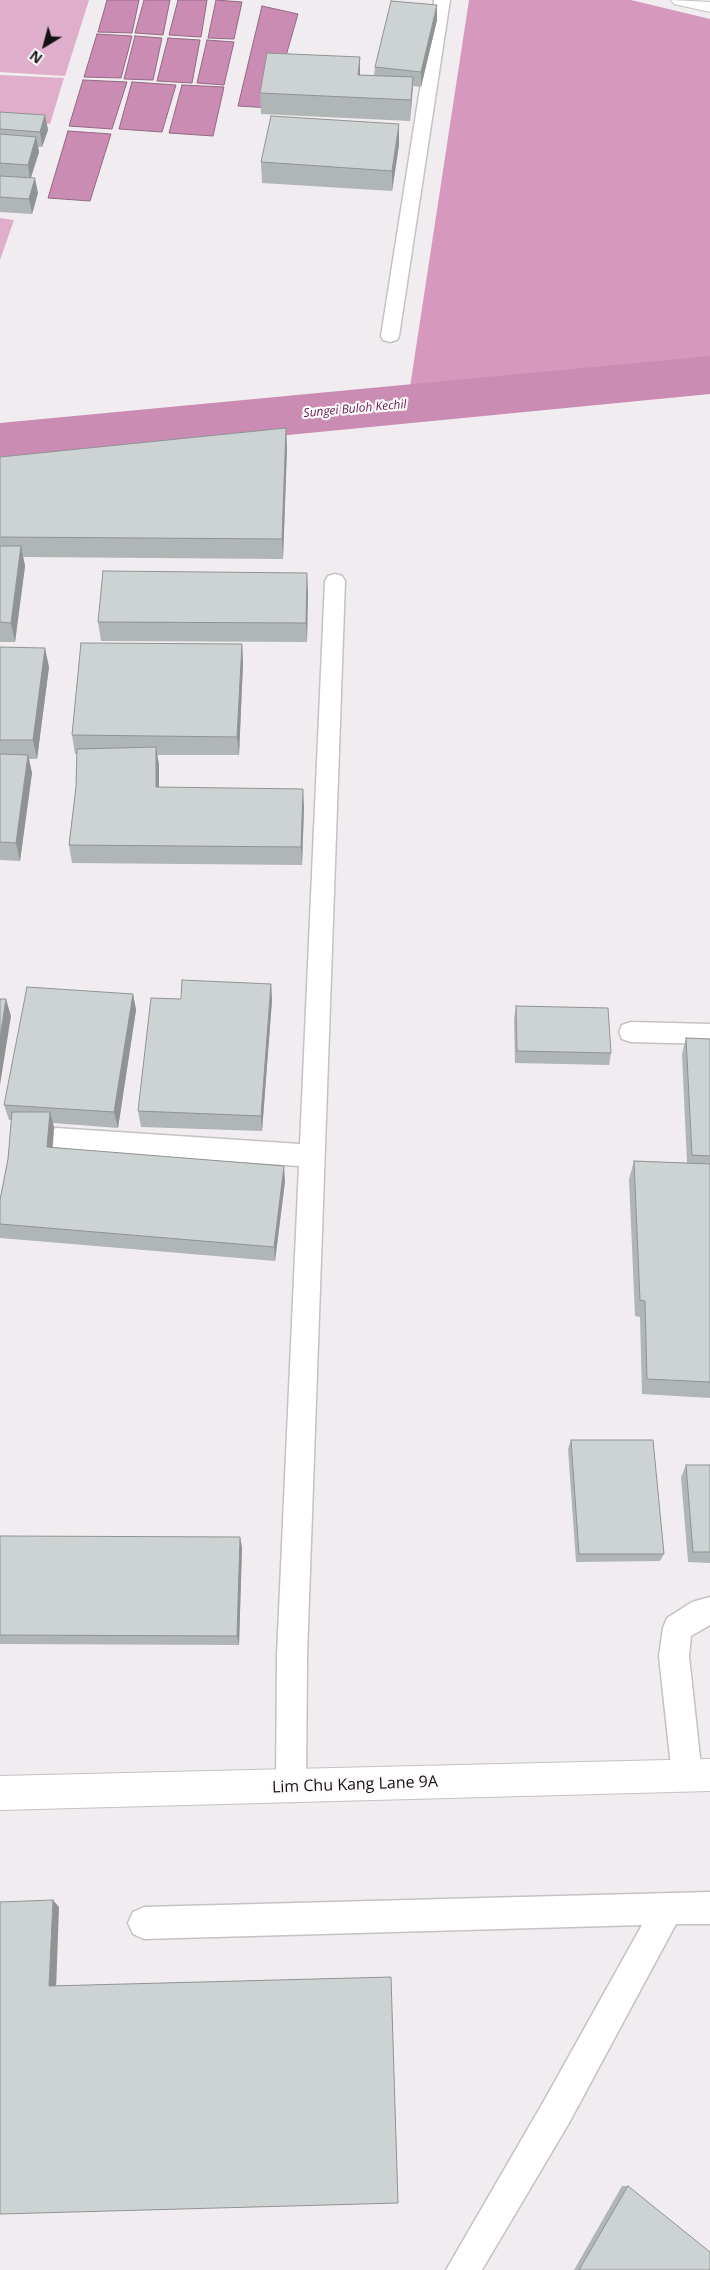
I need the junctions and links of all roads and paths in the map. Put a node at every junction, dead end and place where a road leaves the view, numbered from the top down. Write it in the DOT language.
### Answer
graph roads {
  1 [pos="442,0"];
  2 [pos="680,0"];
  3 [pos="710,7"];
  4 [pos="390,336"];
  5 [pos="335,581"];
  6 [pos="630,1032"];
  7 [pos="710,1034"];
  8 [pos="56,1139"];
  9 [pos="312,1156"];
  10 [pos="710,1611"];
  11 [pos="698,1776"];
  12 [pos="291,1787"];
  13 [pos="0,1793"];
  14 [pos="710,1908"];
  15 [pos="667,1910"];
  16 [pos="144,1923"];
  17 [pos="463,2270"];
  1 -- 4 [label="lane"];
  2 -- 3 [label="street"];
  5 -- 9 [label="lane"];
  6 -- 7 [label="lane"];
  8 -- 9 [label="lane"];
  9 -- 12 [label="lane"];
  10 -- 11 [label="lane"];
  11 -- 12 [label="street, Lim Chu Kang Lane 9A"];
  12 -- 13 [label="street, Lim Chu Kang Lane 9A"];
  14 -- 15 [label="lane"];
  15 -- 16 [label="lane"];
  15 -- 17 [label="lane"];
}
